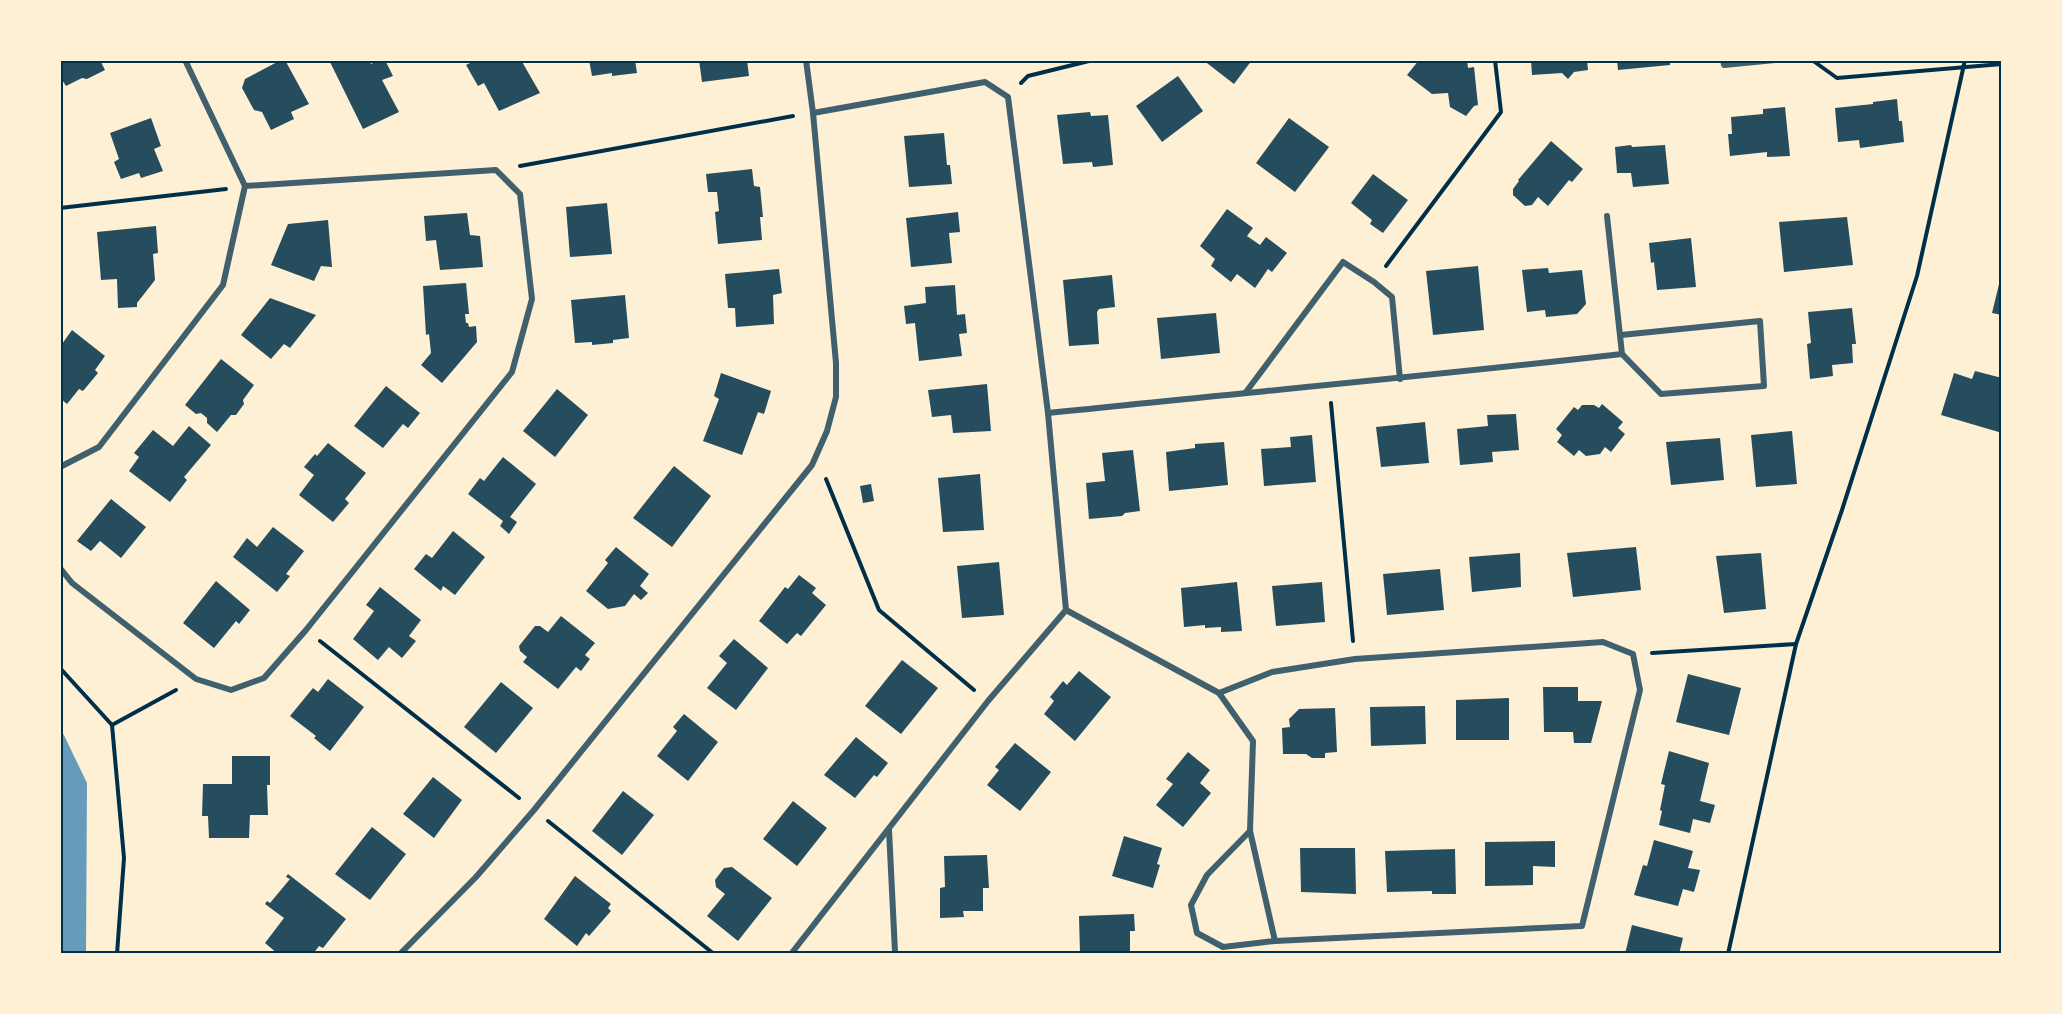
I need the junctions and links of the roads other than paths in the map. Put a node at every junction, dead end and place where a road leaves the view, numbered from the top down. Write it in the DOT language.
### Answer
graph roads {
  1 [pos="185,60"];
  2 [pos="806,60"];
  3 [pos="1723,60"];
  4 [pos="1775,60"];
  5 [pos="813,113"];
  6 [pos="245,186"];
  7 [pos="1607,216"];
  8 [pos="1621,335"];
  9 [pos="1622,354"];
  10 [pos="1400,379"];
  11 [pos="1246,392"];
  12 [pos="1047,413"];
  13 [pos="60,466"];
  14 [pos="60,568"];
  15 [pos="1066,610"];
  16 [pos="1219,693"];
  17 [pos="889,830"];
  18 [pos="1250,831"];
  19 [pos="1275,941"];
  20 [pos="400,954"];
  21 [pos="791,954"];
  22 [pos="893,954"];
  1 -- 6 [label="street"];
  2 -- 5 [label="street"];
  3 -- 4 [label="street"];
  5 -- 12 [label="street"];
  5 -- 20 [label="street"];
  6 -- 13 [label="street"];
  6 -- 14 [label="street"];
  7 -- 8 [label="street"];
  8 -- 9 [label="street"];
  8 -- 9 [label="street"];
  9 -- 10 [label="street"];
  10 -- 11 [label="street"];
  10 -- 11 [label="street"];
  11 -- 12 [label="street"];
  12 -- 15 [label="street"];
  15 -- 16 [label="street"];
  15 -- 17 [label="street"];
  16 -- 18 [label="street"];
  16 -- 19 [label="street"];
  17 -- 21 [label="street"];
  17 -- 22 [label="street"];
  18 -- 19 [label="street"];
  18 -- 19 [label="street"];
}
